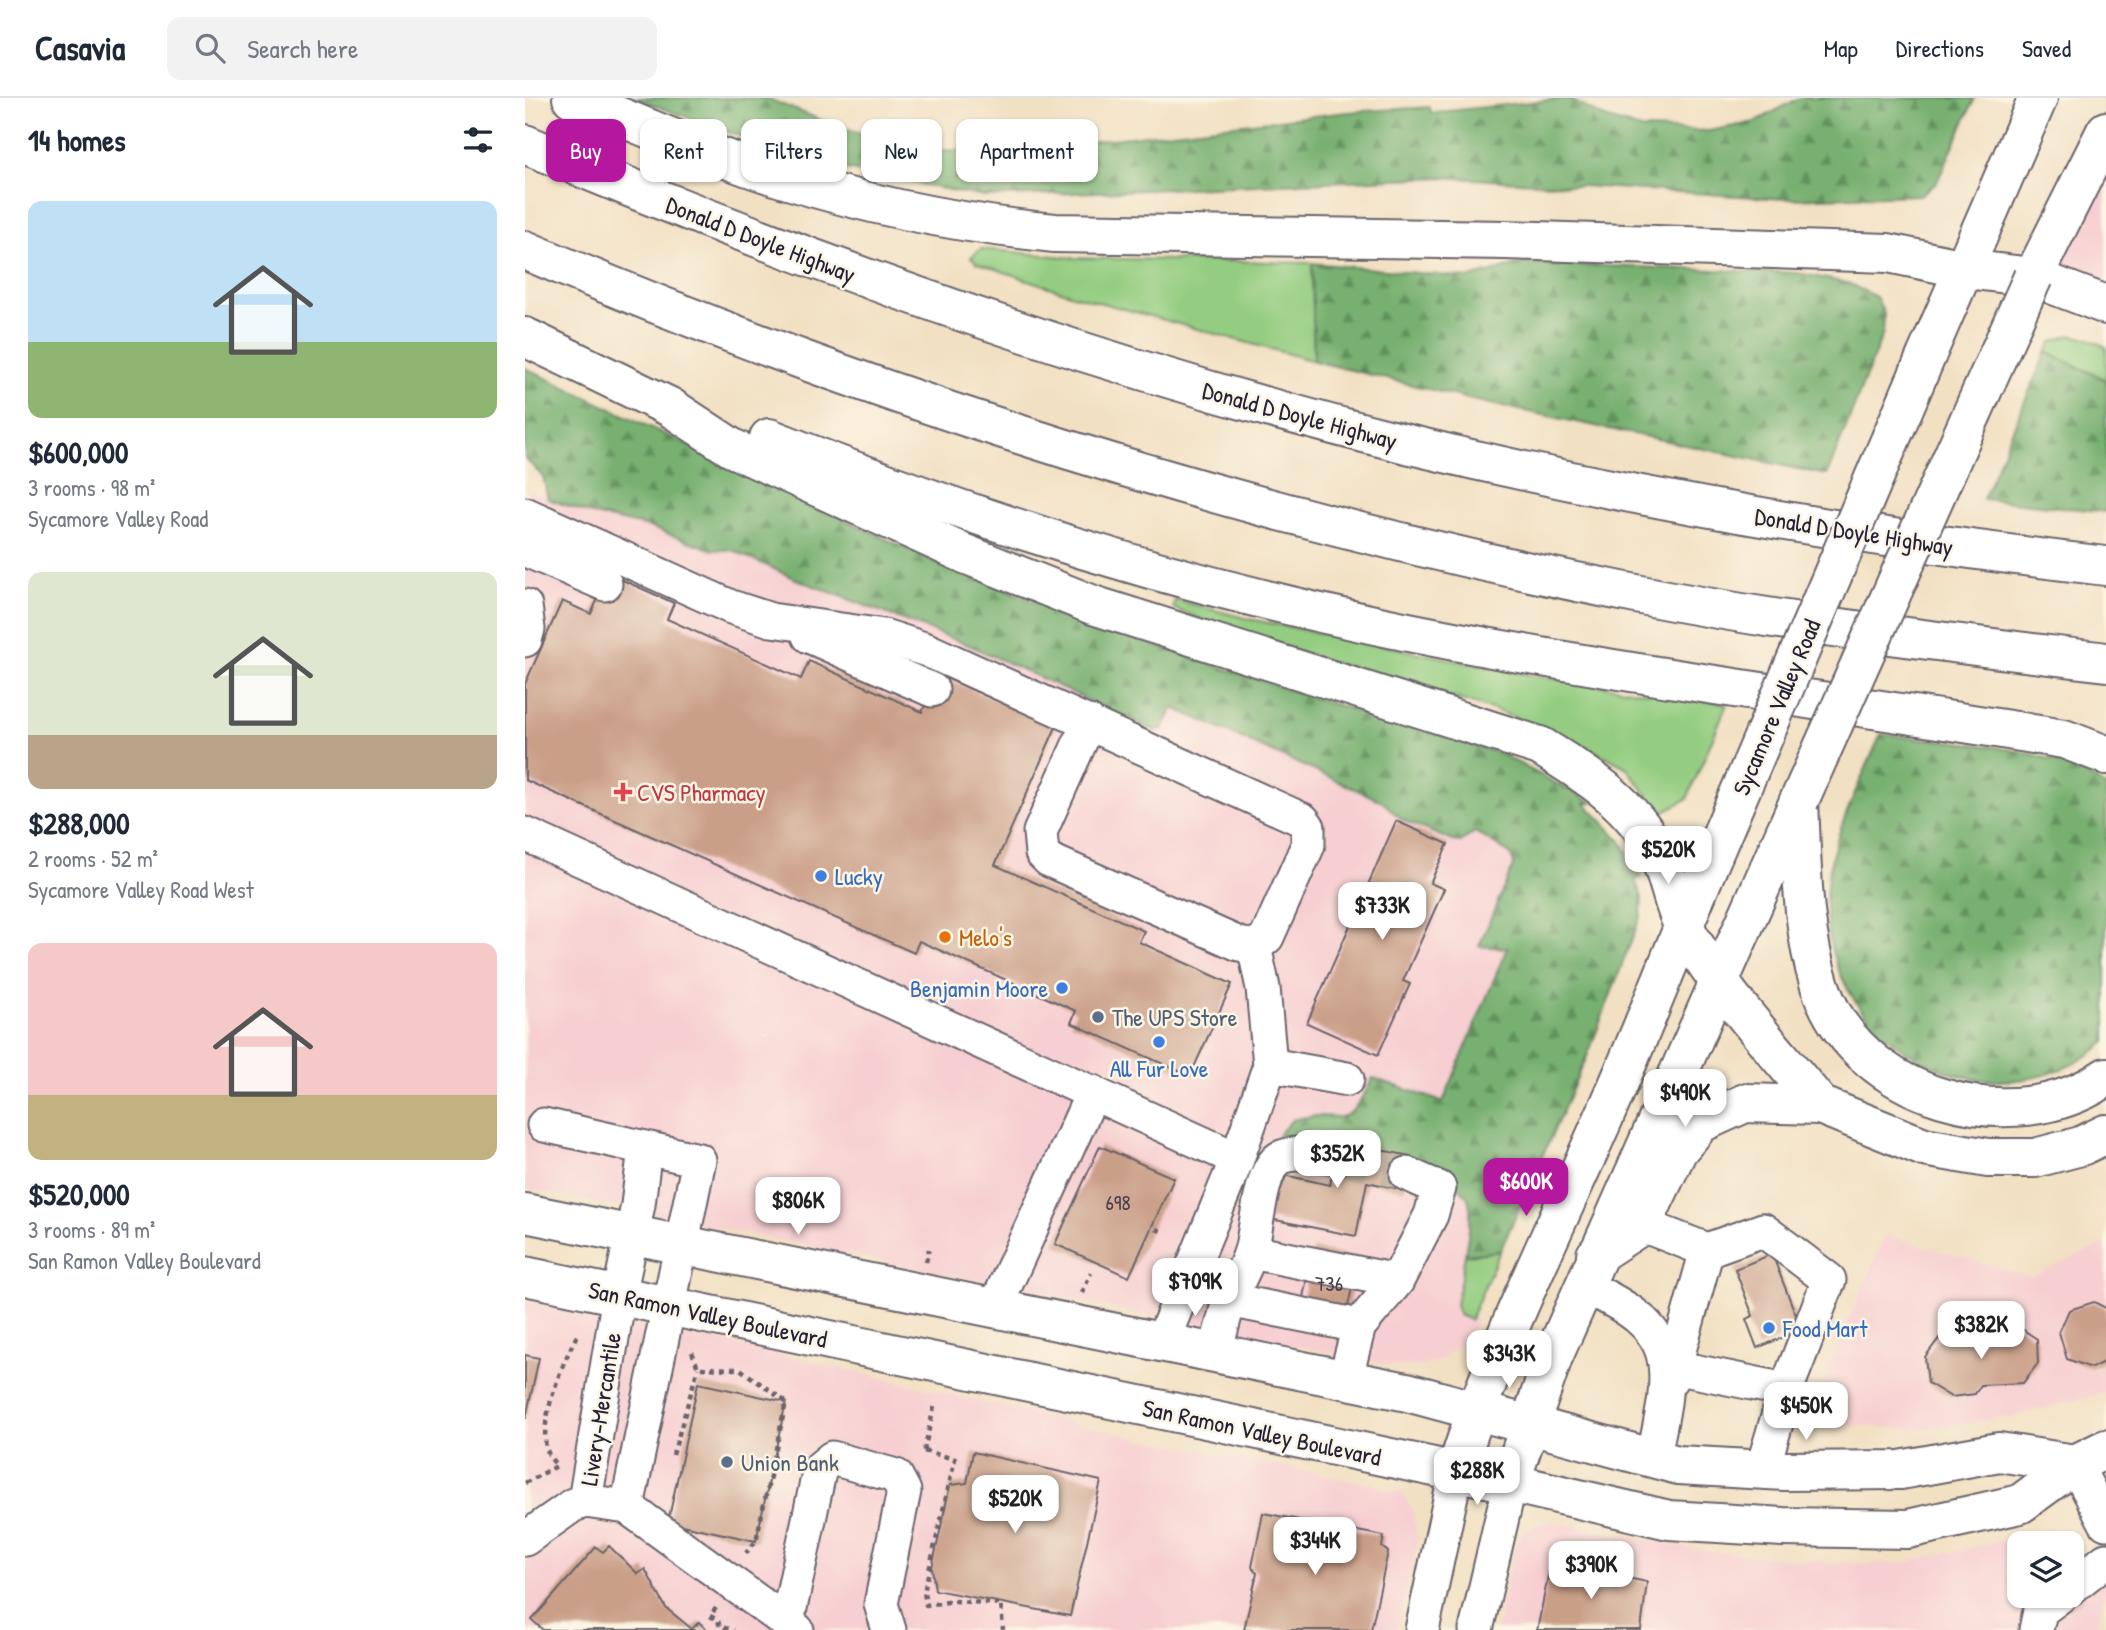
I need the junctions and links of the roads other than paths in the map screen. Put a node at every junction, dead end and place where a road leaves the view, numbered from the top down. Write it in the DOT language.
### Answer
graph roads {
  1 [pos="572,98"];
  2 [pos="2038,98"];
  3 [pos="2106,131"];
  4 [pos="525,144"];
  5 [pos="525,250"];
  6 [pos="1965,269"];
  7 [pos="2033,276"];
  8 [pos="2106,305"];
  9 [pos="525,337"];
  10 [pos="670,407"];
  11 [pos="536,520"];
  12 [pos="525,551"];
  13 [pos="2106,566"];
  14 [pos="525,569"];
  15 [pos="525,606"];
  16 [pos="771,620"];
  17 [pos="525,640"];
  18 [pos="2106,662"];
  19 [pos="932,690"];
  20 [pos="1089,722"];
  21 [pos="2106,755"];
  22 [pos="1799,801"];
  23 [pos="525,834"];
  24 [pos="1683,926"];
  25 [pos="1254,946"];
  26 [pos="1719,979"];
  27 [pos="1270,1065"];
  28 [pos="2106,1077"];
  29 [pos="1347,1079"];
  30 [pos="1088,1102"];
  31 [pos="1821,1105"];
  32 [pos="544,1125"];
  33 [pos="2106,1134"];
  34 [pos="645,1148"];
  35 [pos="1336,1157"];
  36 [pos="1237,1159"];
  37 [pos="1407,1174"];
  38 [pos="525,1213"];
  39 [pos="1628,1220"];
  40 [pos="632,1234"];
  41 [pos="684,1244"];
  42 [pos="1707,1250"];
  43 [pos="1251,1252"];
  44 [pos="1590,1270"];
  45 [pos="525,1276"];
  46 [pos="1397,1281"];
  47 [pos="619,1296"];
  48 [pos="1229,1300"];
  49 [pos="669,1306"];
  50 [pos="995,1308"];
  51 [pos="1359,1326"];
  52 [pos="1162,1342"];
  53 [pos="1215,1353"];
  54 [pos="1671,1378"];
  55 [pos="1345,1380"];
  56 [pos="1786,1390"];
  57 [pos="1475,1411"];
  58 [pos="1527,1426"];
  59 [pos="2090,1457"];
  60 [pos="1653,1459"];
  61 [pos="1762,1470"];
  62 [pos="1456,1472"];
  63 [pos="1510,1483"];
  64 [pos="585,1502"];
  65 [pos="627,1507"];
  66 [pos="2106,1523"];
  67 [pos="525,1538"];
  68 [pos="2106,1560"];
  69 [pos="2084,1577"];
  70 [pos="2044,1608"];
  71 [pos="792,1626"];
  72 [pos="889,1630"];
  73 [pos="1422,1630"];
  74 [pos="1475,1630"];
  75 [pos="2036,1630"];
  1 -- 6 [label="main road"];
  2 -- 6 [label="main road, Sycamore Valley Road"];
  3 -- 7 [label="main road"];
  4 -- 13 [label="main road, Donald D Doyle Highway"];
  5 -- 18 [label="main road"];
  6 -- 7 [label="main road"];
  6 -- 24 [label="main road, Sycamore Valley Road, bridge"];
  7 -- 8 [label="main road"];
  7 -- 22 [label="main road, bridge"];
  9 -- 10 [label="main road"];
  10 -- 21 [label="main road"];
  10 -- 24 [label="main road"];
  11 -- 12 [label="street"];
  11 -- 14 [label="street"];
  11 -- 16 [label="street"];
  15 -- 17 [label="street"];
  16 -- 19 [label="street"];
  16 -- 20 [label="street"];
  20 -- 25 [label="street"];
  20 -- 25 [label="street"];
  22 -- 26 [label="main road"];
  22 -- 28 [label="main road"];
  23 -- 30 [label="street"];
  24 -- 26 [label="main road"];
  24 -- 57 [label="main road, Sycamore Valley Road"];
  25 -- 27 [label="street"];
  26 -- 31 [label="main road"];
  26 -- 39 [label="main road"];
  27 -- 29 [label="street"];
  27 -- 36 [label="street"];
  30 -- 36 [label="street"];
  30 -- 50 [label="street"];
  31 -- 33 [label="main road"];
  31 -- 39 [label="main road"];
  32 -- 34 [label="street"];
  34 -- 40 [label="street, Livery-Mercantile"];
  34 -- 41 [label="street, Livery-Mercantile"];
  35 -- 43 [label="street"];
  36 -- 52 [label="street"];
  37 -- 46 [label="street"];
  38 -- 40 [label="main road"];
  39 -- 42 [label="street"];
  39 -- 44 [label="main road"];
  40 -- 41 [label="main road"];
  40 -- 47 [label="street, Livery-Mercantile"];
  41 -- 49 [label="street, Livery-Mercantile"];
  41 -- 50 [label="main road"];
  42 -- 54 [label="street"];
  42 -- 56 [label="street"];
  43 -- 46 [label="street"];
  43 -- 48 [label="street"];
  44 -- 54 [label="street"];
  44 -- 58 [label="main road"];
  45 -- 47 [label="main road, San Ramon Valley Boulevard"];
  46 -- 51 [label="street"];
  47 -- 49 [label="main road, San Ramon Valley Boulevard"];
  47 -- 64 [label="street, Livery-Mercantile"];
  48 -- 51 [label="street"];
  48 -- 53 [label="street"];
  49 -- 62 [label="main road, San Ramon Valley Boulevard"];
  49 -- 65 [label="street, Livery-Mercantile"];
  50 -- 52 [label="main road"];
  51 -- 55 [label="street"];
  52 -- 53 [label="main road"];
  53 -- 55 [label="main road"];
  54 -- 56 [label="street"];
  54 -- 60 [label="street"];
  55 -- 57 [label="main road"];
  56 -- 61 [label="street"];
  57 -- 58 [label="main road"];
  57 -- 62 [label="main road, Sycamore Valley Road"];
  58 -- 60 [label="main road"];
  58 -- 63 [label="main road"];
  59 -- 61 [label="main road"];
  59 -- 63 [label="main road, San Ramon Valley Boulevard"];
  59 -- 66 [label="street"];
  60 -- 61 [label="main road"];
  62 -- 63 [label="main road, San Ramon Valley Boulevard"];
  62 -- 73 [label="street"];
  63 -- 74 [label="street"];
  64 -- 65 [label="street"];
  64 -- 67 [label="street"];
  65 -- 71 [label="street"];
  68 -- 69 [label="street"];
  70 -- 75 [label="street"];
  71 -- 72 [label="street"];
}
